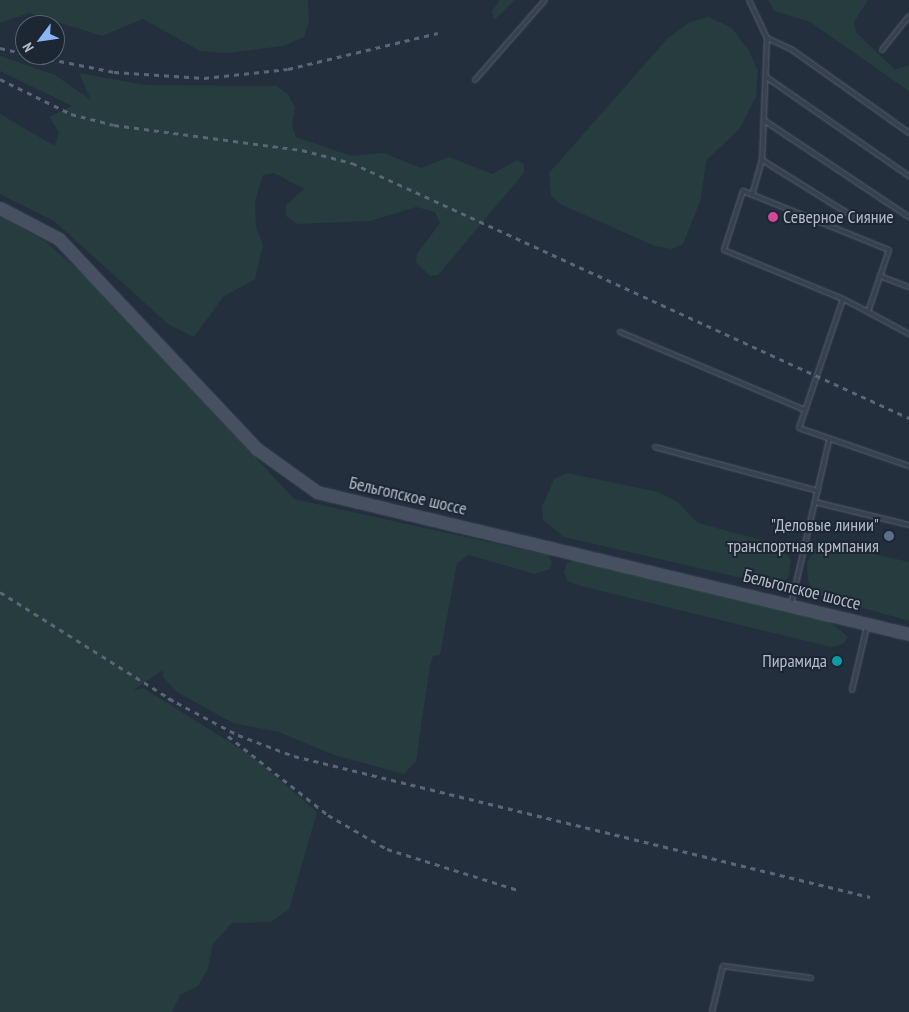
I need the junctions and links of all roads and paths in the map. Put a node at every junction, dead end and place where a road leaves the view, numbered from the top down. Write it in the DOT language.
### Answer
graph roads {
  1 [pos="546,0"];
  2 [pos="748,0"];
  3 [pos="909,16"];
  4 [pos="767,38"];
  5 [pos="882,50"];
  6 [pos="766,78"];
  7 [pos="475,80"];
  8 [pos="764,121"];
  9 [pos="909,133"];
  10 [pos="762,160"];
  11 [pos="909,176"];
  12 [pos="752,195"];
  13 [pos="0,208"];
  14 [pos="909,217"];
  15 [pos="860,222"];
  16 [pos="880,276"];
  17 [pos="909,287"];
  18 [pos="843,299"];
  19 [pos="868,312"];
  20 [pos="620,332"];
  21 [pos="909,334"];
  22 [pos="805,410"];
  23 [pos="830,441"];
  24 [pos="654,447"];
  25 [pos="909,466"];
  26 [pos="818,491"];
  27 [pos="815,502"];
  28 [pos="909,524"];
  29 [pos="791,605"];
  30 [pos="868,624"];
  31 [pos="909,634"];
  32 [pos="852,690"];
  33 [pos="811,978"];
  34 [pos="712,1012"];
  1 -- 7 [label="lane"];
  2 -- 4 [label="lane"];
  3 -- 5 [label="lane"];
  4 -- 6 [label="lane"];
  4 -- 9 [label="lane"];
  6 -- 8 [label="lane"];
  6 -- 11 [label="lane"];
  8 -- 10 [label="lane"];
  8 -- 14 [label="lane"];
  10 -- 12 [label="lane"];
  10 -- 15 [label="lane"];
  12 -- 16 [label="lane"];
  12 -- 18 [label="lane"];
  13 -- 29 [label="street, Бельгопское шоссе"];
  16 -- 17 [label="lane"];
  16 -- 19 [label="lane"];
  18 -- 19 [label="lane"];
  18 -- 22 [label="lane"];
  19 -- 21 [label="lane"];
  20 -- 22 [label="lane"];
  22 -- 23 [label="lane"];
  23 -- 25 [label="lane"];
  23 -- 26 [label="lane"];
  24 -- 26 [label="lane"];
  26 -- 27 [label="lane"];
  27 -- 28 [label="lane"];
  27 -- 29 [label="lane"];
  29 -- 30 [label="street, Бельгопское шоссе"];
  30 -- 31 [label="street, Бельгопское шоссе"];
  30 -- 32 [label="lane"];
  33 -- 34 [label="lane"];
}
